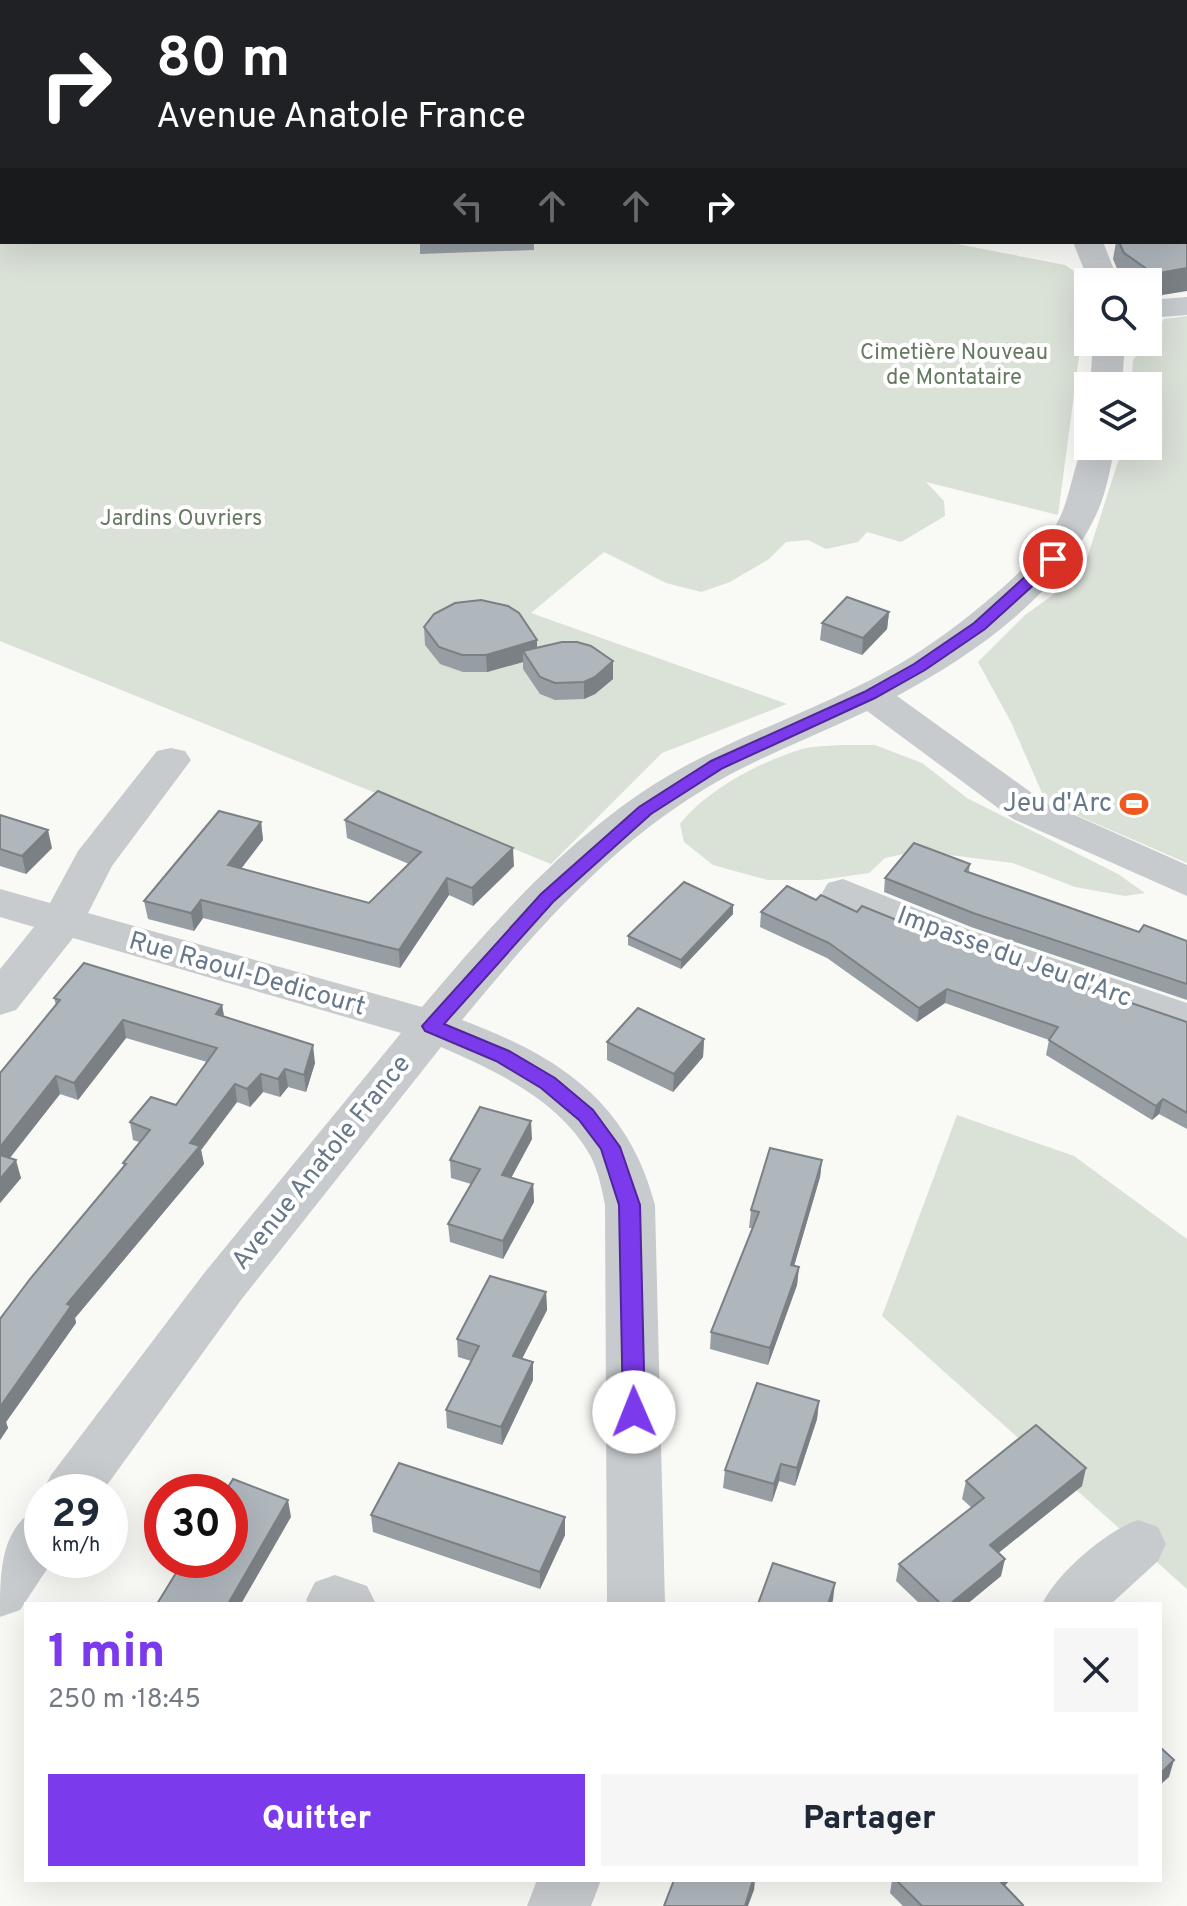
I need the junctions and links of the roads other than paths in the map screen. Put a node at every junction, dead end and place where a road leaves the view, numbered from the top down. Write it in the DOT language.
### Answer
graph roads {
  1 [pos="1187,306"];
  2 [pos="1162,308"];
  3 [pos="1096,460"];
  4 [pos="870,695"];
  5 [pos="171,760"];
  6 [pos="1187,882"];
  7 [pos="843,893"];
  8 [pos="0,903"];
  9 [pos="62,922"];
  10 [pos="0,999"];
  11 [pos="1187,1020"];
  12 [pos="432,1026"];
  13 [pos="83,1474"];
  14 [pos="1138,1544"];
  15 [pos="24,1557"];
  16 [pos="0,1592"];
  17 [pos="636,1602"];
  18 [pos="1073,1602"];
  19 [pos="568,1882"];
  20 [pos="559,1906"];
  1 -- 2 [label="street"];
  3 -- 4 [label="street, Avenue Anatole France"];
  4 -- 6 [label="street"];
  4 -- 12 [label="street, Avenue Anatole France"];
  5 -- 9 [label="street"];
  7 -- 11 [label="street, Impasse du Jeu d'Arc"];
  8 -- 9 [label="street, Rue Raoul-Dedicourt"];
  9 -- 10 [label="street"];
  9 -- 12 [label="street, Rue Raoul-Dedicourt"];
  12 -- 13 [label="street, Avenue Anatole France"];
  12 -- 17 [label="street, Rue Raoul-Dedicourt"];
  14 -- 18 [label="street"];
  15 -- 16 [label="street"];
  19 -- 20 [label="street"];
}
